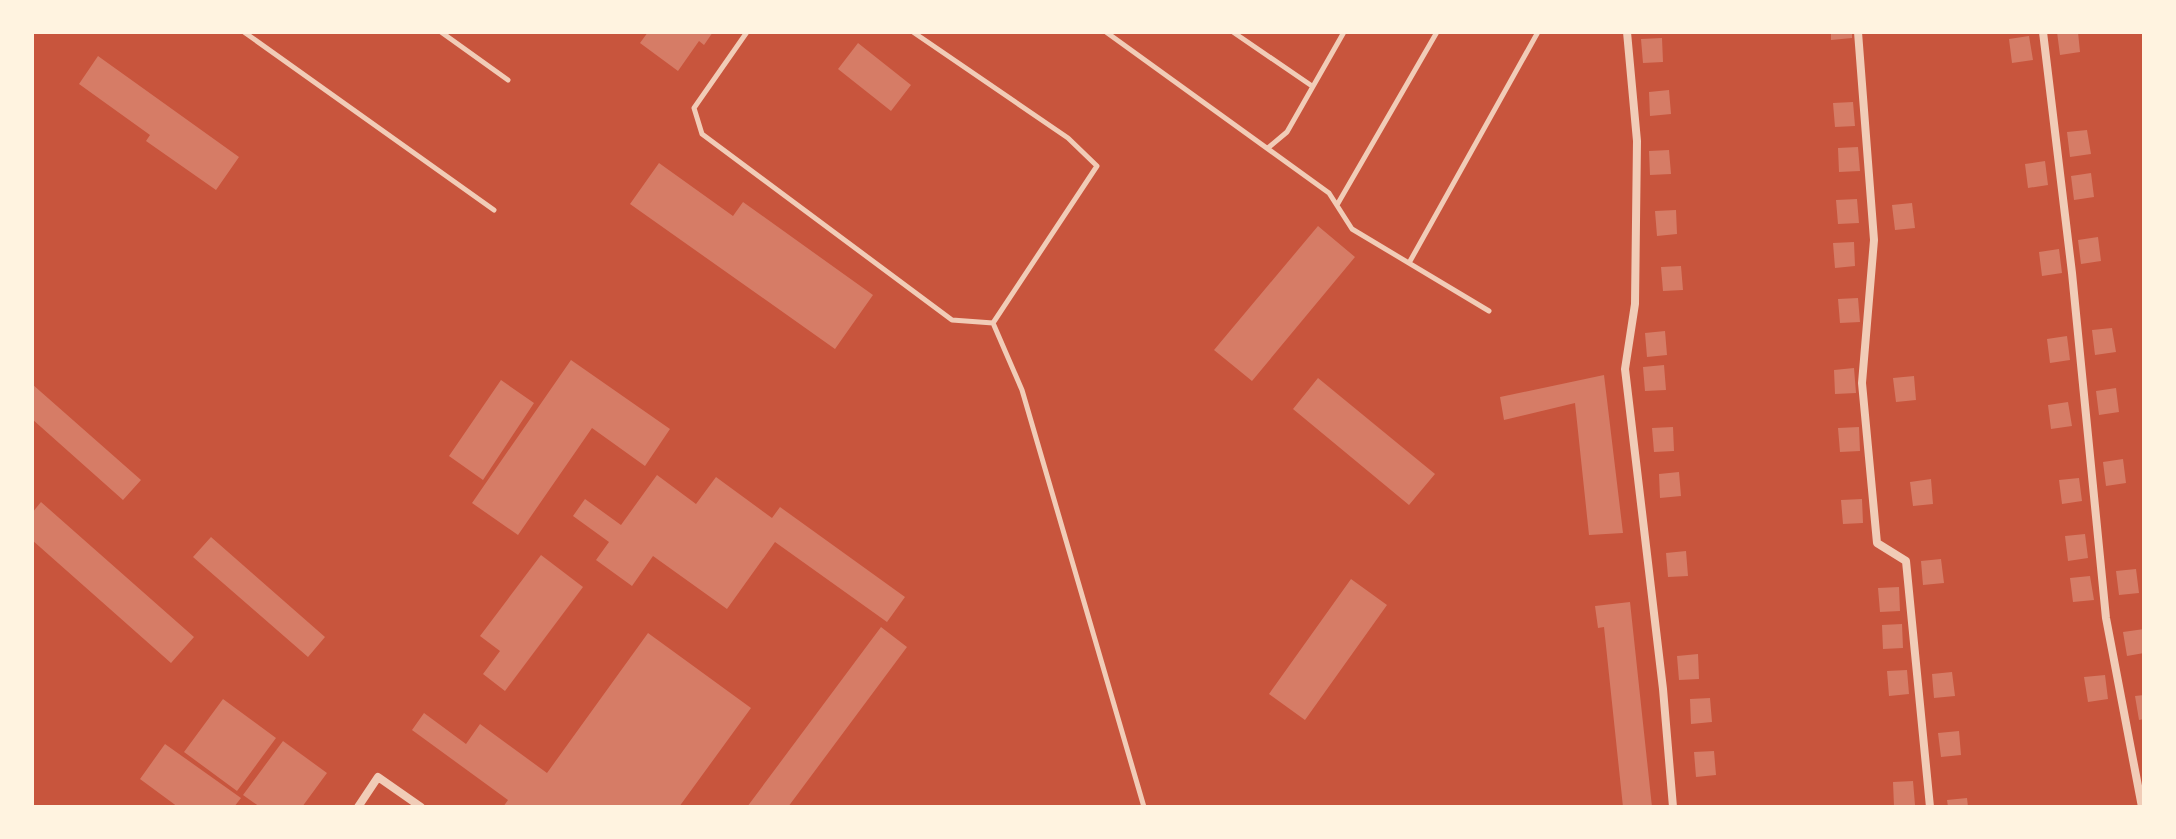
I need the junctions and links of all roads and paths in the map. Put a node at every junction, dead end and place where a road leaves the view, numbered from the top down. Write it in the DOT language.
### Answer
graph roads {
  1 [pos="244,32"];
  2 [pos="441,32"];
  3 [pos="747,32"];
  4 [pos="913,32"];
  5 [pos="1106,32"];
  6 [pos="1233,32"];
  7 [pos="1344,32"];
  8 [pos="1437,32"];
  9 [pos="1538,32"];
  10 [pos="1627,32"];
  11 [pos="1858,32"];
  12 [pos="2043,32"];
  13 [pos="508,80"];
  14 [pos="1312,86"];
  15 [pos="1268,148"];
  16 [pos="1337,205"];
  17 [pos="494,210"];
  18 [pos="1409,263"];
  19 [pos="1489,311"];
  20 [pos="993,323"];
  21 [pos="358,807"];
  22 [pos="421,807"];
  23 [pos="1144,807"];
  24 [pos="1673,807"];
  25 [pos="1930,807"];
  26 [pos="2142,807"];
  1 -- 17 [label="lane"];
  2 -- 13 [label="lane"];
  3 -- 20 [label="lane"];
  4 -- 20 [label="lane"];
  5 -- 15 [label="lane"];
  6 -- 14 [label="lane"];
  7 -- 14 [label="lane"];
  8 -- 16 [label="lane"];
  9 -- 18 [label="lane"];
  10 -- 24 [label="street"];
  11 -- 25 [label="street"];
  12 -- 26 [label="street"];
  14 -- 15 [label="lane"];
  15 -- 16 [label="lane"];
  16 -- 18 [label="lane"];
  18 -- 19 [label="lane"];
  20 -- 23 [label="lane"];
  21 -- 22 [label="street"];
}
